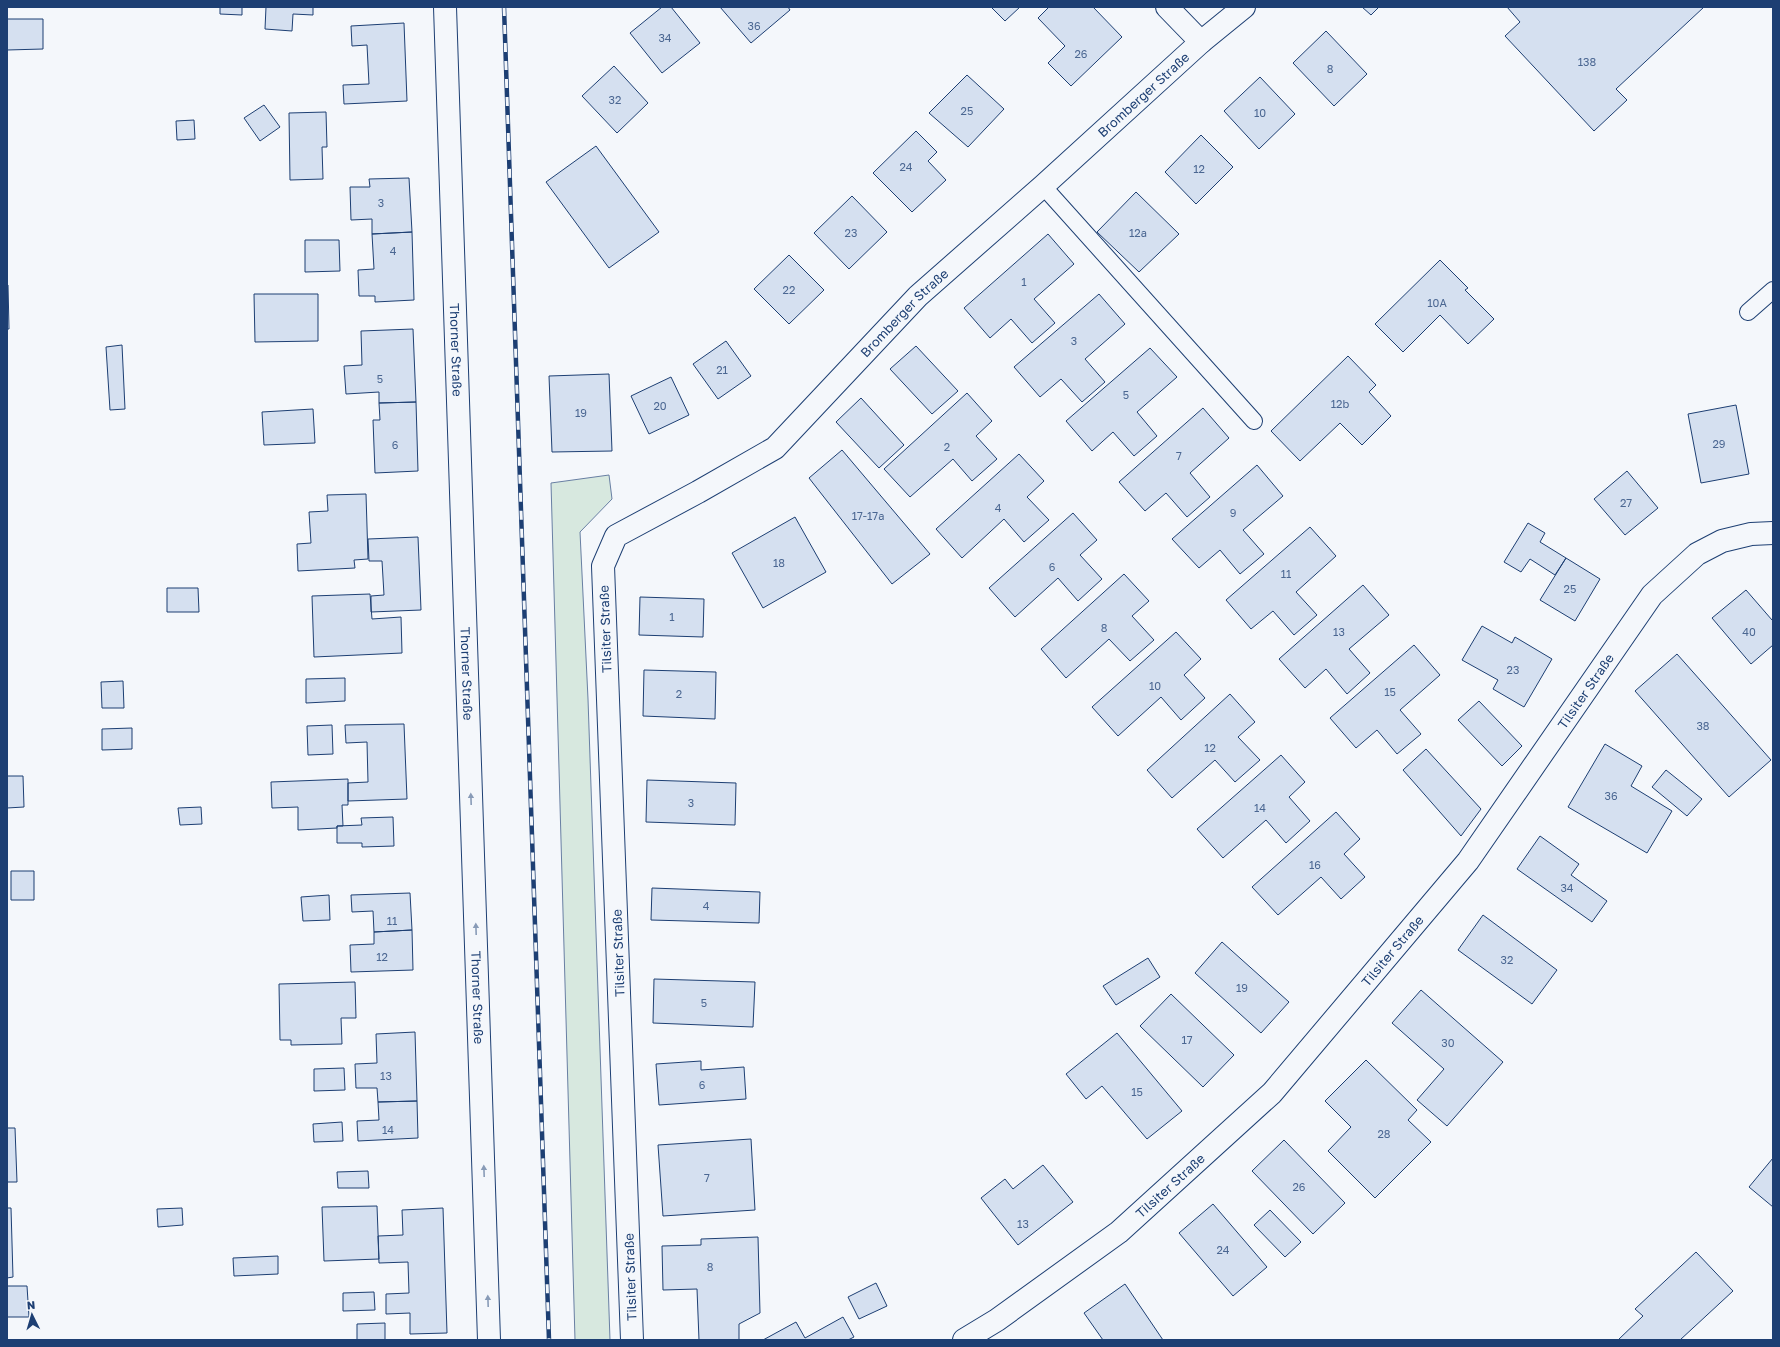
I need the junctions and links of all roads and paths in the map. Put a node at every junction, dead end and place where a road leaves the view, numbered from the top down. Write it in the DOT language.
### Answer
graph roads {
  1 [pos="445,7"];
  2 [pos="1167,7"];
  3 [pos="1244,7"];
  4 [pos="1201,42"];
  5 [pos="1043,186"];
  6 [pos="1773,290"];
  7 [pos="1748,312"];
  8 [pos="1254,421"];
  9 [pos="1773,533"];
  10 [pos="602,566"];
  11 [pos="489,1340"];
  12 [pos="632,1340"];
  13 [pos="964,1340"];
  11 -- 1 [label="street, Thorner Straße, one-way"];
  2 -- 4 [label="street, Bromberger Straße"];
  3 -- 4 [label="street, Bromberger Straße"];
  4 -- 5 [label="street, Bromberger Straße"];
  5 -- 8 [label="lane"];
  5 -- 10 [label="street, Bromberger Straße"];
  6 -- 7 [label="lane"];
  9 -- 13 [label="street, Tilsiter Straße"];
  10 -- 12 [label="street, Tilsiter Straße"];
}
